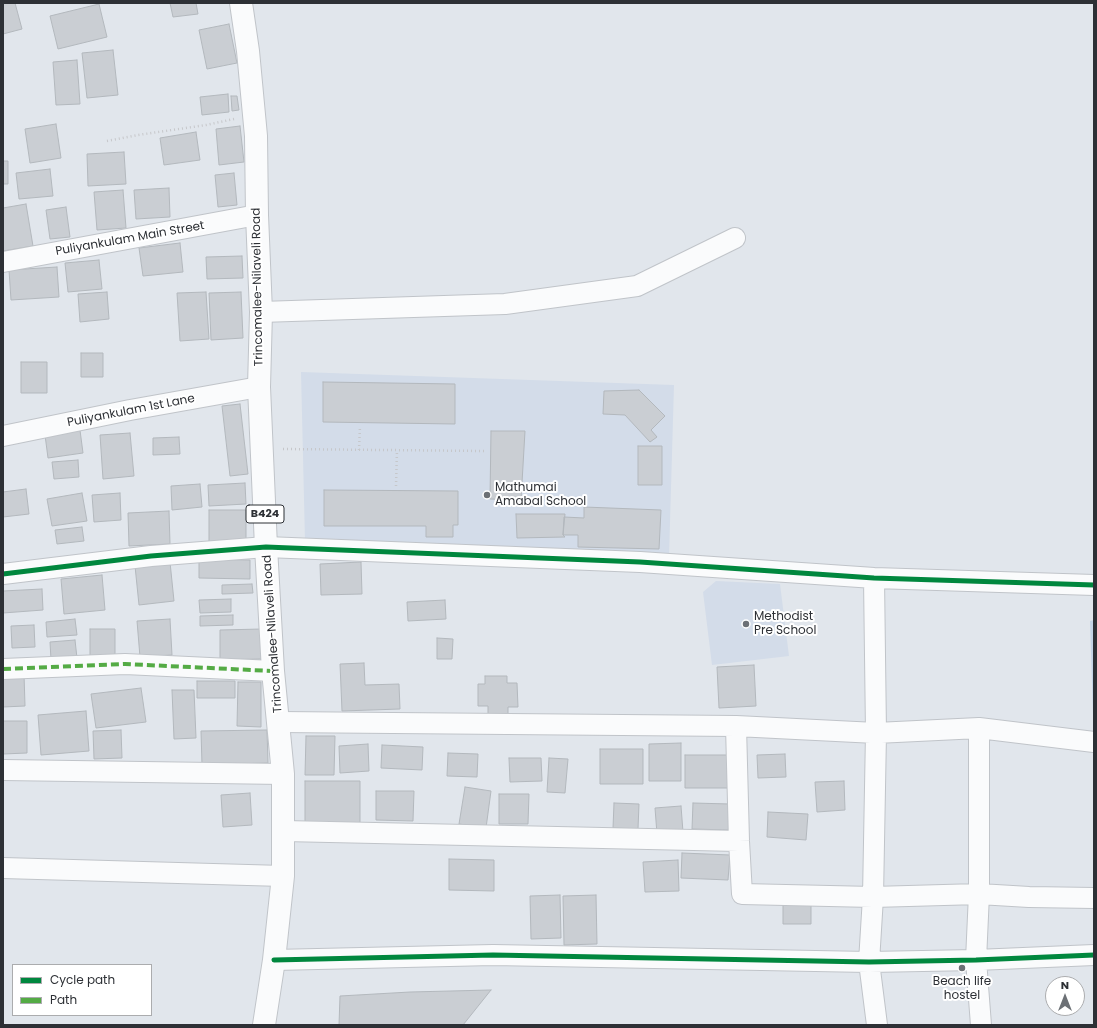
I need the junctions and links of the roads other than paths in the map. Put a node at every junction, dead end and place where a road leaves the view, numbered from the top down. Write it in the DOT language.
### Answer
graph roads {
  1 [pos="241,3"];
  2 [pos="257,215"];
  3 [pos="735,238"];
  4 [pos="3,262"];
  5 [pos="262,312"];
  6 [pos="259,387"];
  7 [pos="3,436"];
  8 [pos="266,546"];
  9 [pos="3,574"];
  10 [pos="874,578"];
  11 [pos="1094,585"];
  12 [pos="3,669"];
  13 [pos="273,671"];
  14 [pos="279,722"];
  15 [pos="736,726"];
  16 [pos="980,728"];
  17 [pos="876,734"];
  18 [pos="1094,742"];
  19 [pos="3,770"];
  20 [pos="283,774"];
  21 [pos="284,831"];
  22 [pos="739,841"];
  23 [pos="3,868"];
  24 [pos="283,876"];
  25 [pos="979,894"];
  26 [pos="873,897"];
  27 [pos="1094,898"];
  28 [pos="1094,955"];
  29 [pos="274,960"];
  30 [pos="976,960"];
  31 [pos="869,962"];
  32 [pos="264,1025"];
  33 [pos="877,1025"];
  34 [pos="981,1025"];
  1 -- 2 [label="main road, Trincomalee-Nilaveli Road / B424"];
  2 -- 4 [label="street, Puliyankulam Main Street"];
  2 -- 5 [label="main road, Trincomalee-Nilaveli Road / B424"];
  3 -- 5 [label="street"];
  5 -- 6 [label="main road, Trincomalee-Nilaveli Road / B424"];
  6 -- 7 [label="street, Puliyankulam 1st Lane"];
  6 -- 8 [label="main road, Trincomalee-Nilaveli Road / B424"];
  8 -- 9 [label="street"];
  8 -- 10 [label="street"];
  8 -- 13 [label="main road, Trincomalee-Nilaveli Road / B424"];
  10 -- 11 [label="street"];
  10 -- 17 [label="street"];
  12 -- 13 [label="street"];
  13 -- 14 [label="main road, Trincomalee-Nilaveli Road / B424"];
  14 -- 15 [label="street"];
  14 -- 20 [label="main road, Trincomalee-Nilaveli Road / B424"];
  15 -- 17 [label="street"];
  15 -- 22 [label="street"];
  16 -- 17 [label="street"];
  16 -- 18 [label="street"];
  16 -- 25 [label="street"];
  17 -- 26 [label="street"];
  19 -- 20 [label="street"];
  20 -- 21 [label="main road, Trincomalee-Nilaveli Road / B424"];
  21 -- 22 [label="street"];
  21 -- 24 [label="main road, Trincomalee-Nilaveli Road / B424"];
  22 -- 26 [label="street"];
  23 -- 24 [label="street"];
  24 -- 29 [label="main road, Trincomalee-Nilaveli Road / B424"];
  25 -- 26 [label="street"];
  25 -- 27 [label="street"];
  25 -- 30 [label="street"];
  26 -- 31 [label="street"];
  28 -- 30 [label="street"];
  29 -- 31 [label="street"];
  29 -- 32 [label="main road, Trincomalee-Nilaveli Road / B424"];
  30 -- 31 [label="street"];
  30 -- 34 [label="street"];
  31 -- 33 [label="street"];
}
